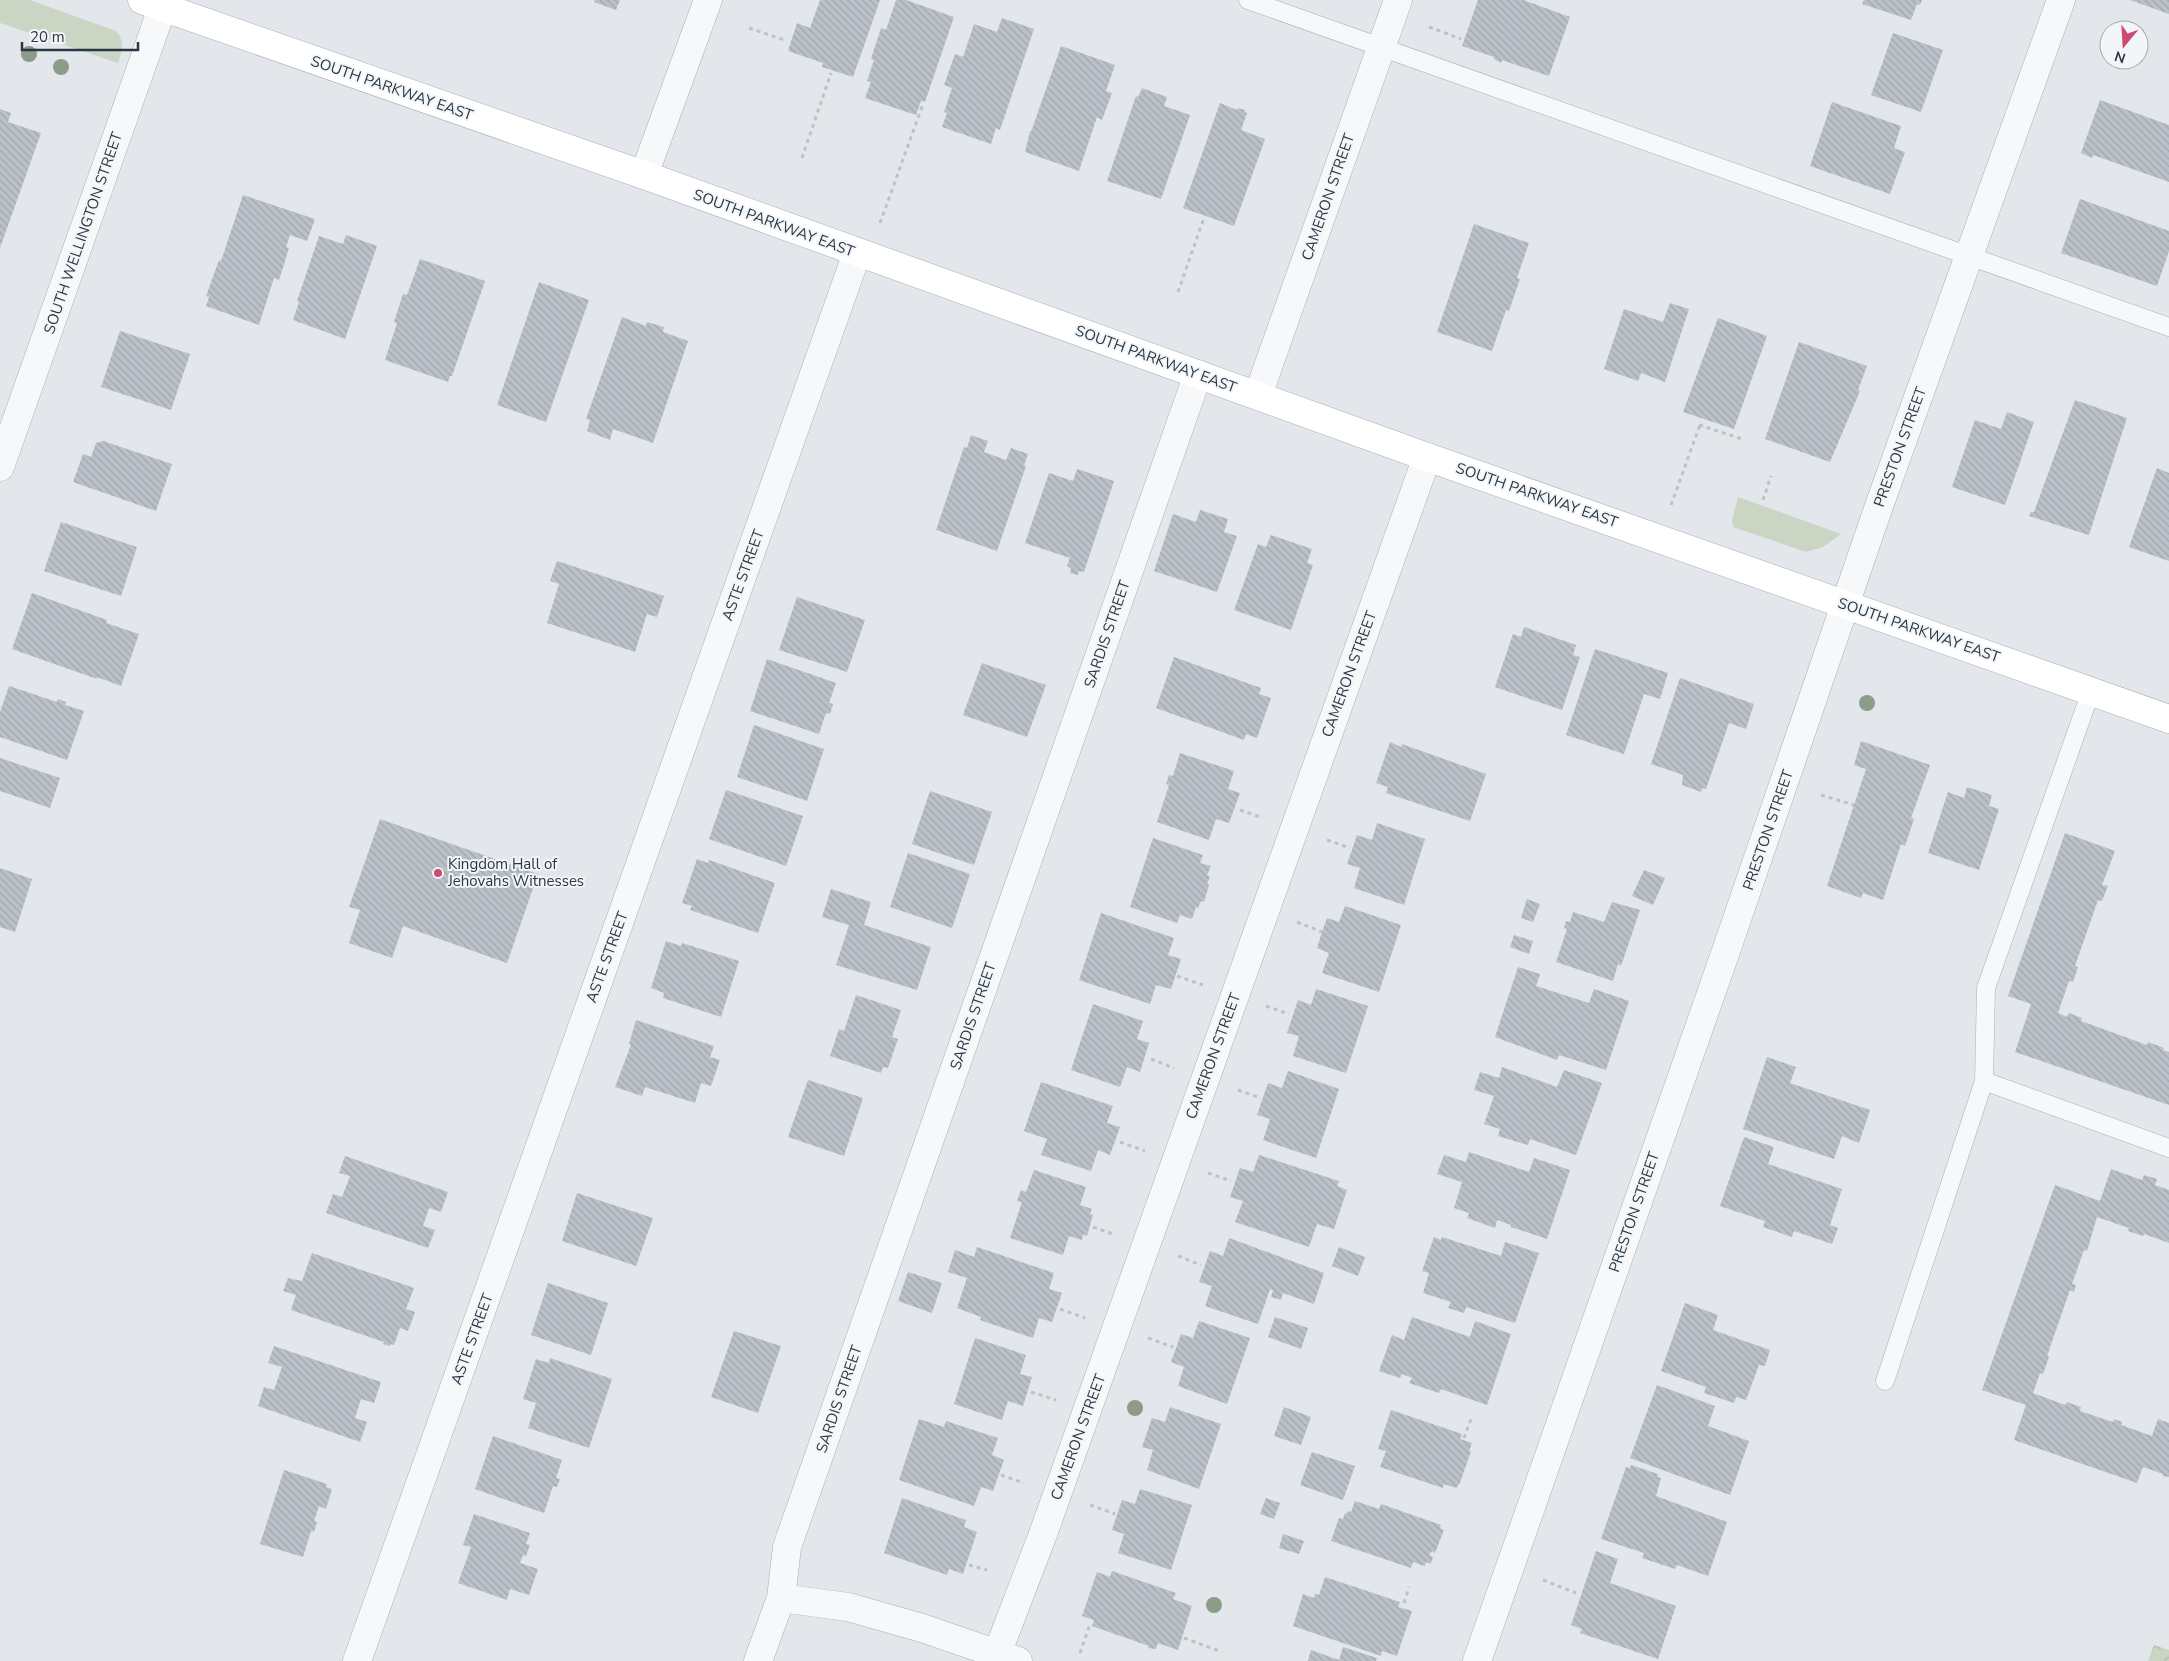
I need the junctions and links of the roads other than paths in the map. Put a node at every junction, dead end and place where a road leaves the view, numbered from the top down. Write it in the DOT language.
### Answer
graph roads {
  1 [pos="708,0"];
  2 [pos="1248,0"];
  3 [pos="1398,0"];
  4 [pos="2061,0"];
  5 [pos="156,2"];
  6 [pos="1381,46"];
  7 [pos="644,175"];
  8 [pos="857,253"];
  9 [pos="1969,257"];
  10 [pos="2169,327"];
  11 [pos="1198,374"];
  12 [pos="1258,395"];
  13 [pos="1427,457"];
  14 [pos="0,467"];
  15 [pos="1845,604"];
  16 [pos="2092,691"];
  17 [pos="2169,719"];
  18 [pos="1984,1081"];
  19 [pos="2169,1148"];
  20 [pos="1885,1381"];
  21 [pos="781,1598"];
  22 [pos="1007,1657"];
  23 [pos="357,1661"];
  24 [pos="758,1661"];
  25 [pos="1477,1661"];
  1 -- 7 [label="street"];
  2 -- 6 [label="lane"];
  3 -- 6 [label="street, CAMERON STREET"];
  4 -- 9 [label="street, PRESTON STREET"];
  5 -- 7 [label="main road, SOUTH PARKWAY EAST"];
  5 -- 14 [label="street, SOUTH WELLINGTON STREET"];
  6 -- 9 [label="lane"];
  6 -- 12 [label="street, CAMERON STREET"];
  7 -- 8 [label="main road, SOUTH PARKWAY EAST"];
  8 -- 11 [label="main road, SOUTH PARKWAY EAST"];
  8 -- 23 [label="street, ASTE STREET"];
  9 -- 10 [label="lane"];
  9 -- 15 [label="street, PRESTON STREET"];
  11 -- 12 [label="main road, SOUTH PARKWAY EAST"];
  11 -- 21 [label="street, SARDIS STREET"];
  12 -- 13 [label="main road, SOUTH PARKWAY EAST"];
  13 -- 15 [label="main road, SOUTH PARKWAY EAST"];
  13 -- 22 [label="street, CAMERON STREET"];
  15 -- 16 [label="main road, SOUTH PARKWAY EAST"];
  15 -- 25 [label="street, PRESTON STREET"];
  16 -- 17 [label="main road, SOUTH PARKWAY EAST"];
  16 -- 18 [label="lane"];
  18 -- 19 [label="lane"];
  18 -- 20 [label="lane"];
  21 -- 22 [label="street"];
  21 -- 24 [label="street, SARDIS STREET"];
}
